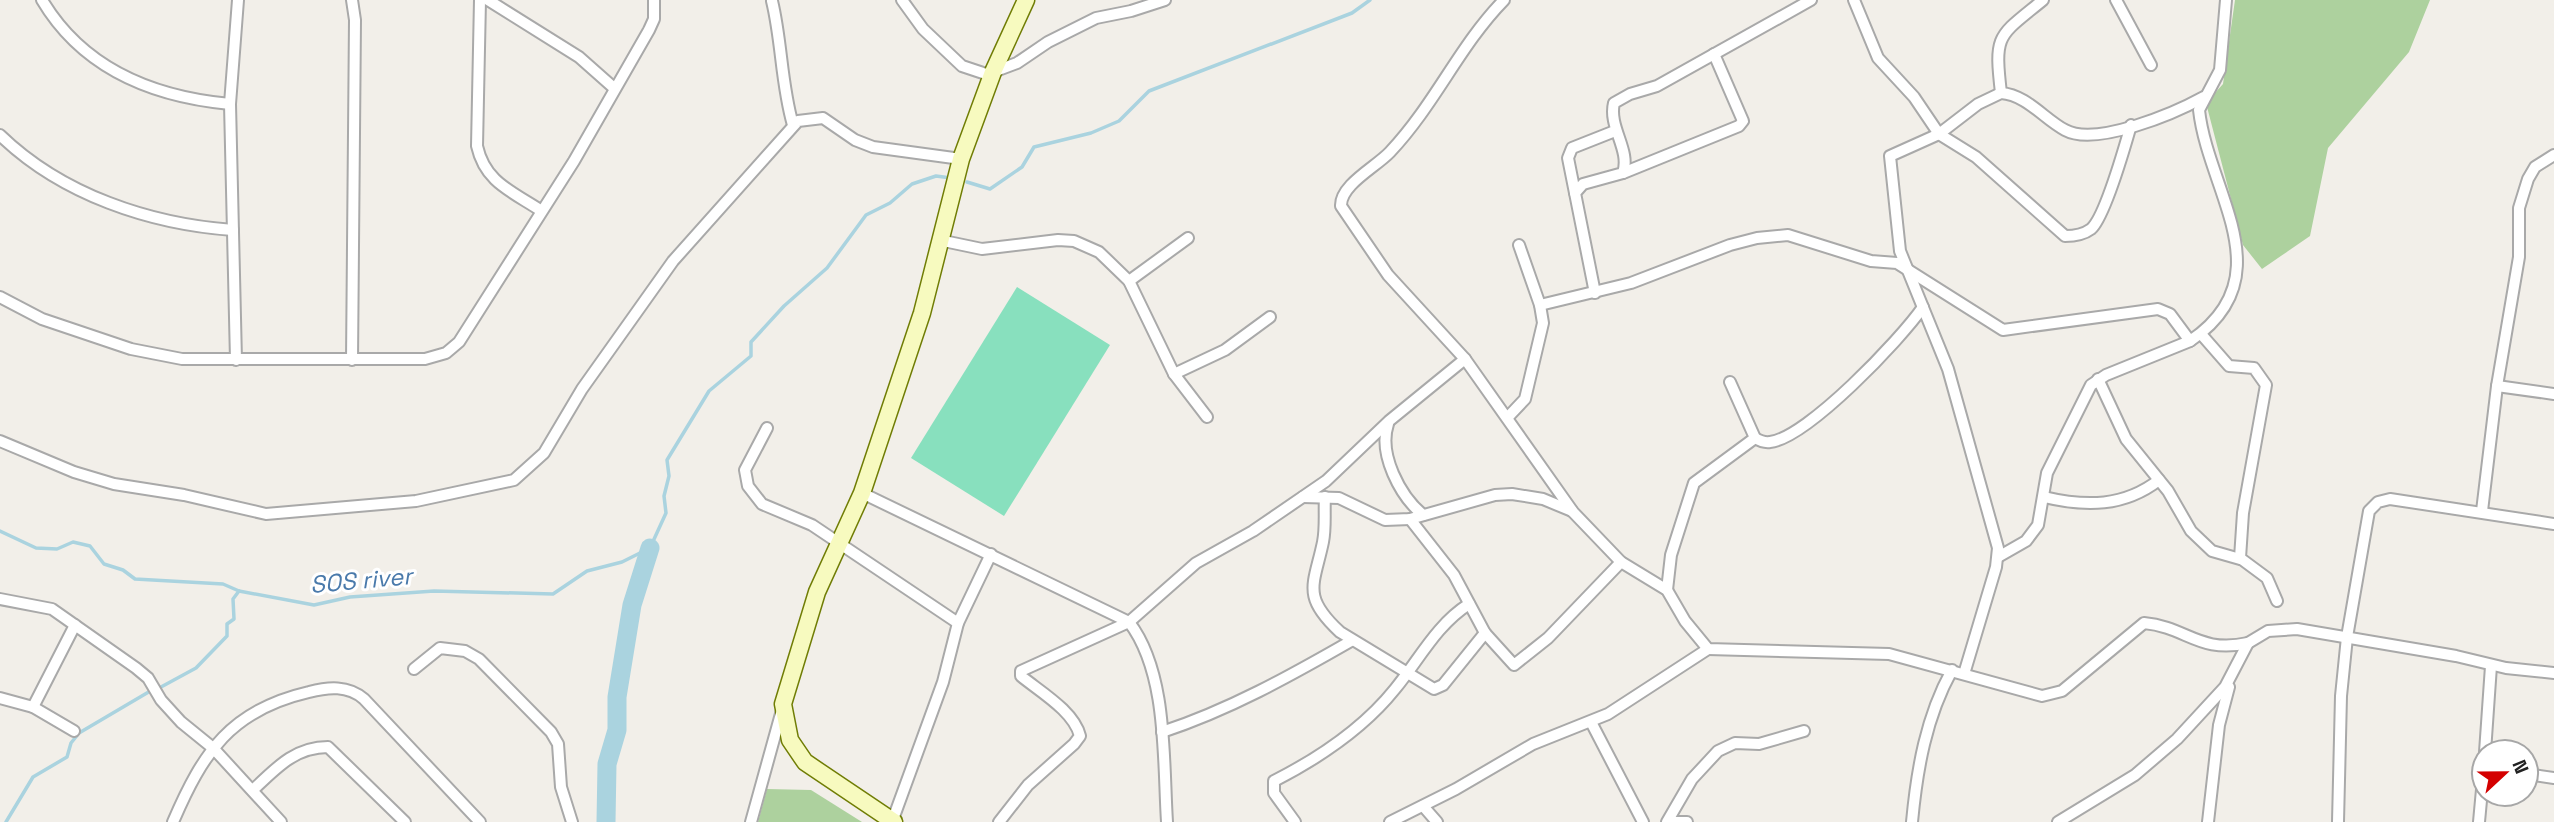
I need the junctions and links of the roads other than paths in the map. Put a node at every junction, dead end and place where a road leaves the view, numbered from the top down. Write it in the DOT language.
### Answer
graph roads {
  1 [pos="42,0"];
  2 [pos="238,0"];
  3 [pos="352,0"];
  4 [pos="480,0"];
  5 [pos="488,0"];
  6 [pos="654,0"];
  7 [pos="902,0"];
  8 [pos="1026,0"];
  9 [pos="1165,0"];
  10 [pos="1504,0"];
  11 [pos="1811,0"];
  12 [pos="1854,0"];
  13 [pos="2043,0"];
  14 [pos="2116,0"];
  15 [pos="2226,0"];
  16 [pos="772,1"];
  17 [pos="1714,54"];
  18 [pos="2151,65"];
  19 [pos="992,74"];
  20 [pos="614,88"];
  21 [pos="2001,93"];
  22 [pos="2204,97"];
  23 [pos="230,104"];
  24 [pos="793,125"];
  25 [pos="2131,125"];
  26 [pos="1615,131"];
  27 [pos="1939,134"];
  28 [pos="0,135"];
  29 [pos="2554,155"];
  30 [pos="961,159"];
  31 [pos="1623,173"];
  32 [pos="1575,193"];
  33 [pos="540,210"];
  34 [pos="233,230"];
  35 [pos="1188,238"];
  36 [pos="939,240"];
  37 [pos="1519,245"];
  38 [pos="1907,269"];
  39 [pos="1129,281"];
  40 [pos="1595,293"];
  41 [pos="0,297"];
  42 [pos="1540,305"];
  43 [pos="1923,307"];
  44 [pos="1270,317"];
  45 [pos="2201,334"];
  46 [pos="2190,341"];
  47 [pos="1465,359"];
  48 [pos="236,360"];
  49 [pos="352,360"];
  50 [pos="1174,374"];
  51 [pos="2098,379"];
  52 [pos="1730,382"];
  53 [pos="2497,386"];
  54 [pos="2554,394"];
  55 [pos="1207,417"];
  56 [pos="1508,417"];
  57 [pos="1389,421"];
  58 [pos="767,428"];
  59 [pos="1755,438"];
  60 [pos="0,441"];
  61 [pos="2160,480"];
  62 [pos="862,492"];
  63 [pos="1303,497"];
  64 [pos="1325,497"];
  65 [pos="2044,497"];
  66 [pos="2482,511"];
  67 [pos="1573,512"];
  68 [pos="1423,515"];
  69 [pos="1410,519"];
  70 [pos="2554,524"];
  71 [pos="837,544"];
  72 [pos="991,554"];
  73 [pos="1998,557"];
  74 [pos="2240,559"];
  75 [pos="1621,562"];
  76 [pos="1667,590"];
  77 [pos="0,599"];
  78 [pos="2277,601"];
  79 [pos="1469,604"];
  80 [pos="1129,622"];
  81 [pos="958,623"];
  82 [pos="75,625"];
  83 [pos="1485,632"];
  84 [pos="2347,637"];
  85 [pos="1351,641"];
  86 [pos="2248,643"];
  87 [pos="1708,649"];
  88 [pos="2491,666"];
  89 [pos="414,669"];
  90 [pos="1952,670"];
  91 [pos="2554,673"];
  92 [pos="1406,674"];
  93 [pos="1964,674"];
  94 [pos="2232,676"];
  95 [pos="0,698"];
  96 [pos="783,704"];
  97 [pos="33,707"];
  98 [pos="1591,722"];
  99 [pos="74,731"];
  100 [pos="1804,731"];
  101 [pos="1162,732"];
  102 [pos="2486,738"];
  103 [pos="213,748"];
  104 [pos="253,790"];
  105 [pos="1423,806"];
  106 [pos="893,821"];
  107 [pos="173,822"];
  108 [pos="281,822"];
  109 [pos="405,822"];
  110 [pos="480,822"];
  111 [pos="572,822"];
  112 [pos="751,822"];
  113 [pos="999,822"];
  114 [pos="1167,822"];
  115 [pos="1294,822"];
  116 [pos="1390,822"];
  117 [pos="1437,822"];
  118 [pos="1643,822"];
  119 [pos="1670,822"];
  120 [pos="1687,822"];
  121 [pos="1912,822"];
  122 [pos="2058,822"];
  123 [pos="2208,822"];
  124 [pos="2338,822"];
  1 -- 23 [label="street"];
  2 -- 23 [label="street"];
  3 -- 49 [label="street"];
  4 -- 33 [label="street"];
  5 -- 20 [label="street"];
  6 -- 20 [label="street"];
  7 -- 19 [label="street"];
  8 -- 19 [label="street"];
  9 -- 19 [label="street"];
  10 -- 47 [label="street"];
  11 -- 17 [label="street"];
  12 -- 27 [label="street"];
  13 -- 21 [label="street"];
  14 -- 18 [label="street"];
  15 -- 22 [label="street"];
  16 -- 24 [label="street"];
  17 -- 26 [label="street"];
  17 -- 31 [label="street"];
  19 -- 30 [label="street"];
  20 -- 33 [label="street"];
  21 -- 25 [label="street"];
  21 -- 27 [label="street"];
  22 -- 25 [label="street"];
  22 -- 45 [label="street"];
  23 -- 34 [label="street"];
  24 -- 30 [label="street"];
  24 -- 60 [label="street"];
  25 -- 27 [label="street"];
  26 -- 31 [label="street"];
  26 -- 32 [label="street"];
  27 -- 38 [label="street"];
  28 -- 34 [label="street"];
  29 -- 53 [label="street"];
  30 -- 36 [label="street"];
  31 -- 32 [label="street"];
  32 -- 40 [label="street"];
  33 -- 49 [label="street"];
  34 -- 48 [label="street"];
  35 -- 39 [label="street"];
  36 -- 39 [label="street"];
  36 -- 62 [label="street"];
  37 -- 42 [label="street"];
  38 -- 40 [label="street"];
  38 -- 43 [label="street"];
  38 -- 46 [label="street"];
  39 -- 50 [label="street"];
  40 -- 42 [label="street"];
  41 -- 48 [label="street"];
  42 -- 56 [label="street"];
  43 -- 59 [label="street"];
  43 -- 73 [label="street"];
  44 -- 50 [label="street"];
  45 -- 46 [label="street"];
  45 -- 74 [label="street"];
  46 -- 51 [label="street"];
  47 -- 56 [label="street"];
  47 -- 57 [label="street"];
  48 -- 49 [label="street"];
  50 -- 55 [label="street"];
  51 -- 61 [label="street"];
  51 -- 65 [label="street"];
  52 -- 59 [label="street"];
  53 -- 54 [label="street"];
  53 -- 66 [label="street"];
  56 -- 67 [label="street"];
  57 -- 63 [label="street"];
  57 -- 68 [label="street"];
  58 -- 71 [label="street"];
  59 -- 76 [label="street"];
  61 -- 65 [label="street"];
  61 -- 74 [label="street"];
  62 -- 71 [label="street"];
  62 -- 72 [label="street"];
  63 -- 64 [label="street"];
  63 -- 80 [label="street"];
  64 -- 69 [label="street"];
  64 -- 85 [label="street"];
  65 -- 73 [label="street"];
  66 -- 70 [label="street"];
  66 -- 84 [label="street"];
  67 -- 68 [label="street"];
  67 -- 75 [label="street"];
  68 -- 69 [label="street"];
  69 -- 79 [label="street"];
  71 -- 81 [label="street"];
  71 -- 96 [label="street"];
  72 -- 80 [label="street"];
  72 -- 81 [label="street"];
  73 -- 93 [label="street"];
  74 -- 78 [label="street"];
  75 -- 76 [label="street"];
  75 -- 83 [label="street"];
  76 -- 87 [label="street"];
  77 -- 82 [label="street"];
  79 -- 83 [label="street"];
  79 -- 92 [label="street"];
  80 -- 101 [label="street"];
  80 -- 113 [label="street"];
  81 -- 106 [label="street"];
  82 -- 97 [label="street"];
  82 -- 103 [label="street"];
  83 -- 92 [label="street"];
  84 -- 86 [label="street"];
  84 -- 88 [label="street"];
  84 -- 124 [label="street"];
  85 -- 92 [label="street"];
  85 -- 101 [label="street"];
  86 -- 93 [label="street"];
  86 -- 94 [label="street"];
  87 -- 90 [label="street"];
  87 -- 98 [label="street"];
  88 -- 91 [label="street"];
  88 -- 102 [label="street"];
  89 -- 111 [label="street"];
  90 -- 93 [label="street"];
  90 -- 121 [label="street"];
  92 -- 115 [label="street"];
  94 -- 122 [label="street"];
  94 -- 123 [label="street"];
  95 -- 97 [label="street"];
  96 -- 106 [label="street"];
  96 -- 112 [label="street"];
  97 -- 99 [label="street"];
  98 -- 105 [label="street"];
  98 -- 118 [label="street"];
  100 -- 119 [label="street"];
  101 -- 114 [label="street"];
  103 -- 104 [label="street"];
  103 -- 107 [label="street"];
  103 -- 110 [label="street"];
  104 -- 108 [label="street"];
  104 -- 109 [label="street"];
  105 -- 116 [label="street"];
  105 -- 117 [label="street"];
  119 -- 120 [label="street"];
}
